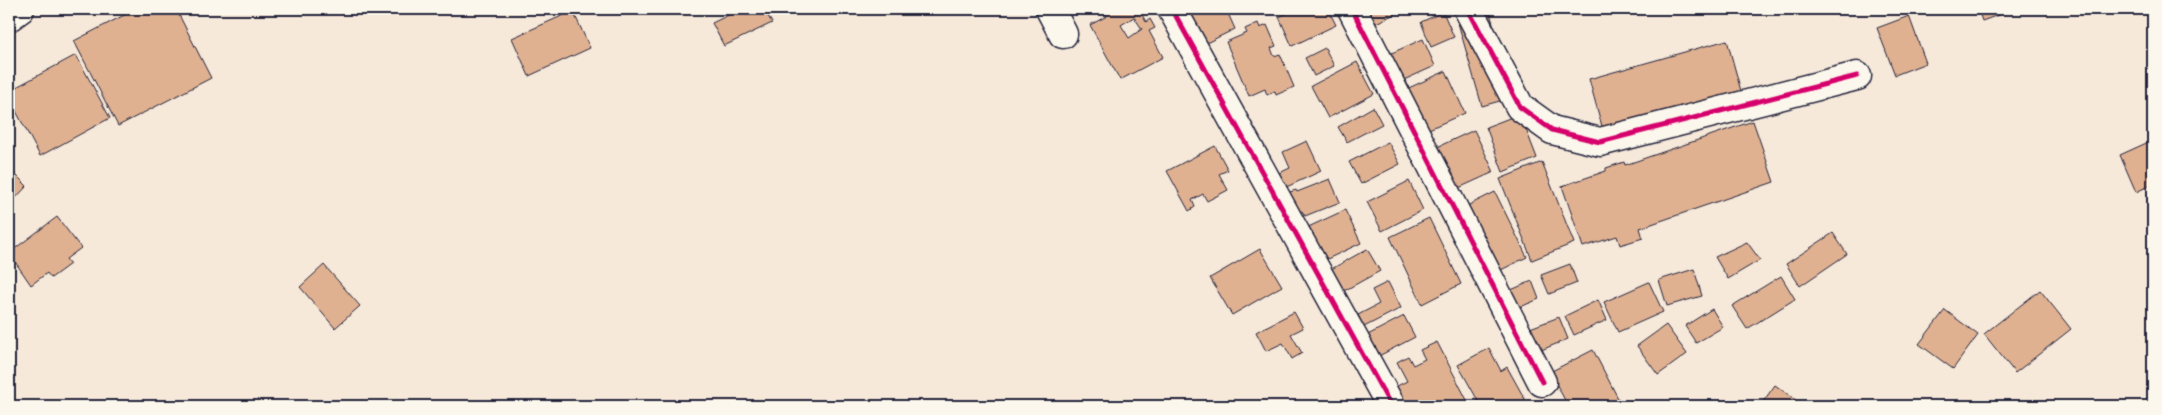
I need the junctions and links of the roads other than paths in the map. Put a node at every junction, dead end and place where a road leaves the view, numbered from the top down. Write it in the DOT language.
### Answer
graph roads {
  1 [pos="20,9"];
  2 [pos="1050,9"];
  3 [pos="1172,9"];
  4 [pos="1352,9"];
  5 [pos="1468,9"];
  6 [pos="9,17"];
  7 [pos="1063,34"];
  8 [pos="1857,76"];
  9 [pos="1542,382"];
  10 [pos="1391,406"];
  1 -- 6 [label="street"];
  2 -- 7 [label="street"];
  3 -- 10 [label="street"];
  4 -- 9 [label="street"];
  5 -- 8 [label="street"];
}
